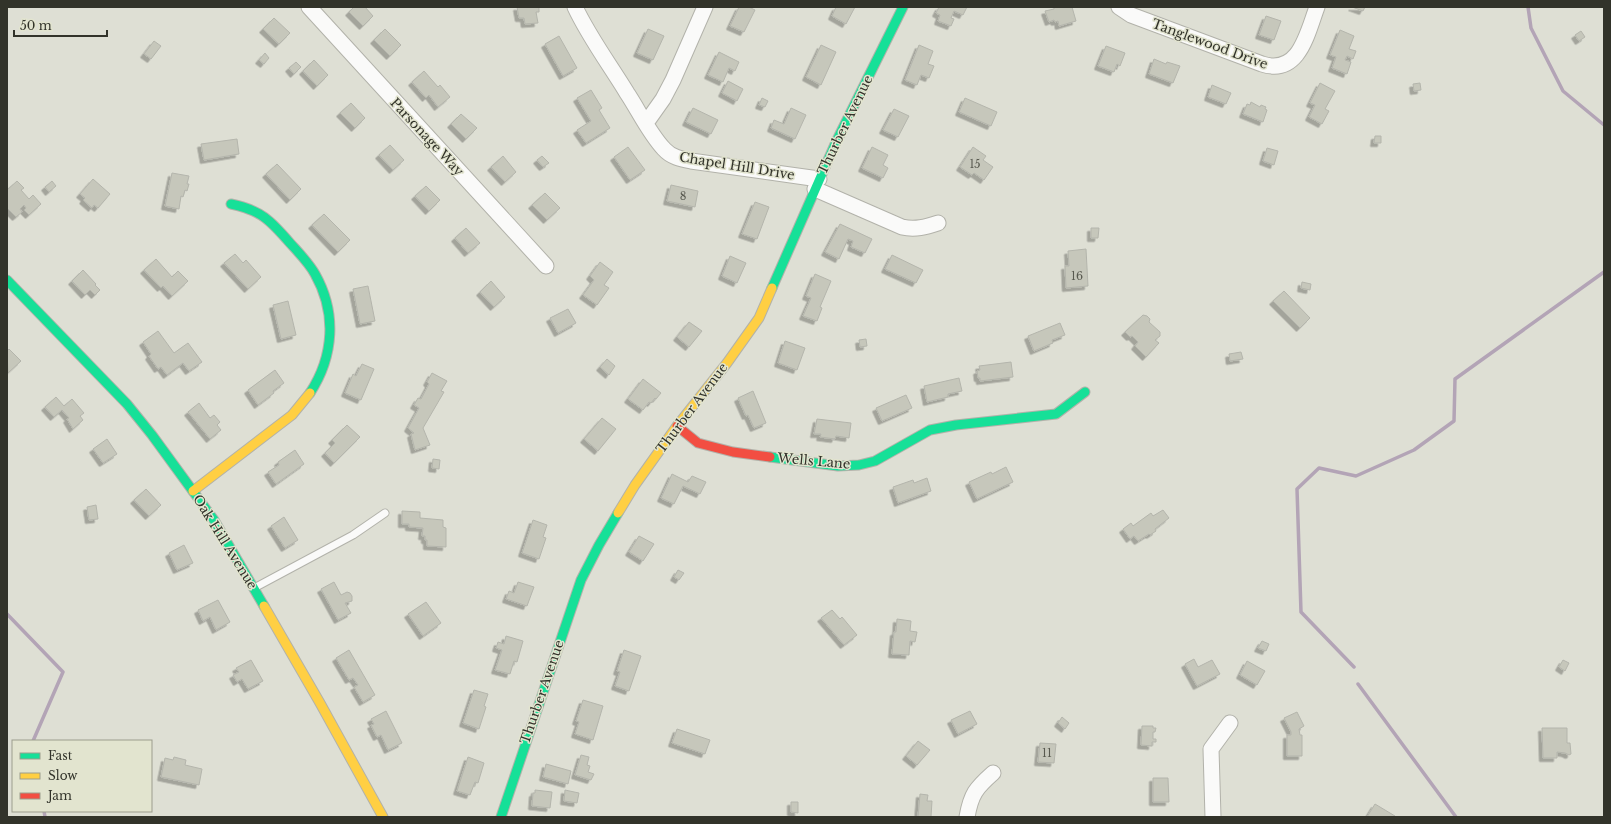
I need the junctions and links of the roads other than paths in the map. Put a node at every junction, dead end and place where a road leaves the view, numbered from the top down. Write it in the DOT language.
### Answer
graph roads {
  1 [pos="309,7"];
  2 [pos="575,7"];
  3 [pos="705,7"];
  4 [pos="903,7"];
  5 [pos="1119,7"];
  6 [pos="1317,7"];
  7 [pos="646,123"];
  8 [pos="817,184"];
  9 [pos="232,204"];
  10 [pos="938,223"];
  11 [pos="546,266"];
  12 [pos="7,280"];
  13 [pos="1085,392"];
  14 [pos="677,426"];
  15 [pos="193,491"];
  16 [pos="385,513"];
  17 [pos="254,588"];
  18 [pos="1230,723"];
  19 [pos="993,773"];
  20 [pos="383,817"];
  21 [pos="501,817"];
  22 [pos="967,817"];
  23 [pos="1213,817"];
  1 -- 11 [label="street, Parsonage Way"];
  2 -- 7 [label="street, Chapel Hill Drive"];
  3 -- 7 [label="street"];
  4 -- 8 [label="street, Thurber Avenue"];
  5 -- 6 [label="street, Tanglewood Drive"];
  7 -- 8 [label="street, Chapel Hill Drive"];
  8 -- 10 [label="street, Chapel Hill Drive"];
  8 -- 14 [label="street, Thurber Avenue"];
  9 -- 15 [label="street"];
  12 -- 15 [label="street, Oak Hill Avenue"];
  13 -- 14 [label="street, Wells Lane"];
  14 -- 21 [label="street, Thurber Avenue"];
  15 -- 17 [label="street, Oak Hill Avenue"];
  16 -- 17 [label="lane"];
  17 -- 20 [label="street, Oak Hill Avenue"];
  18 -- 23 [label="street"];
  19 -- 22 [label="street"];
}
